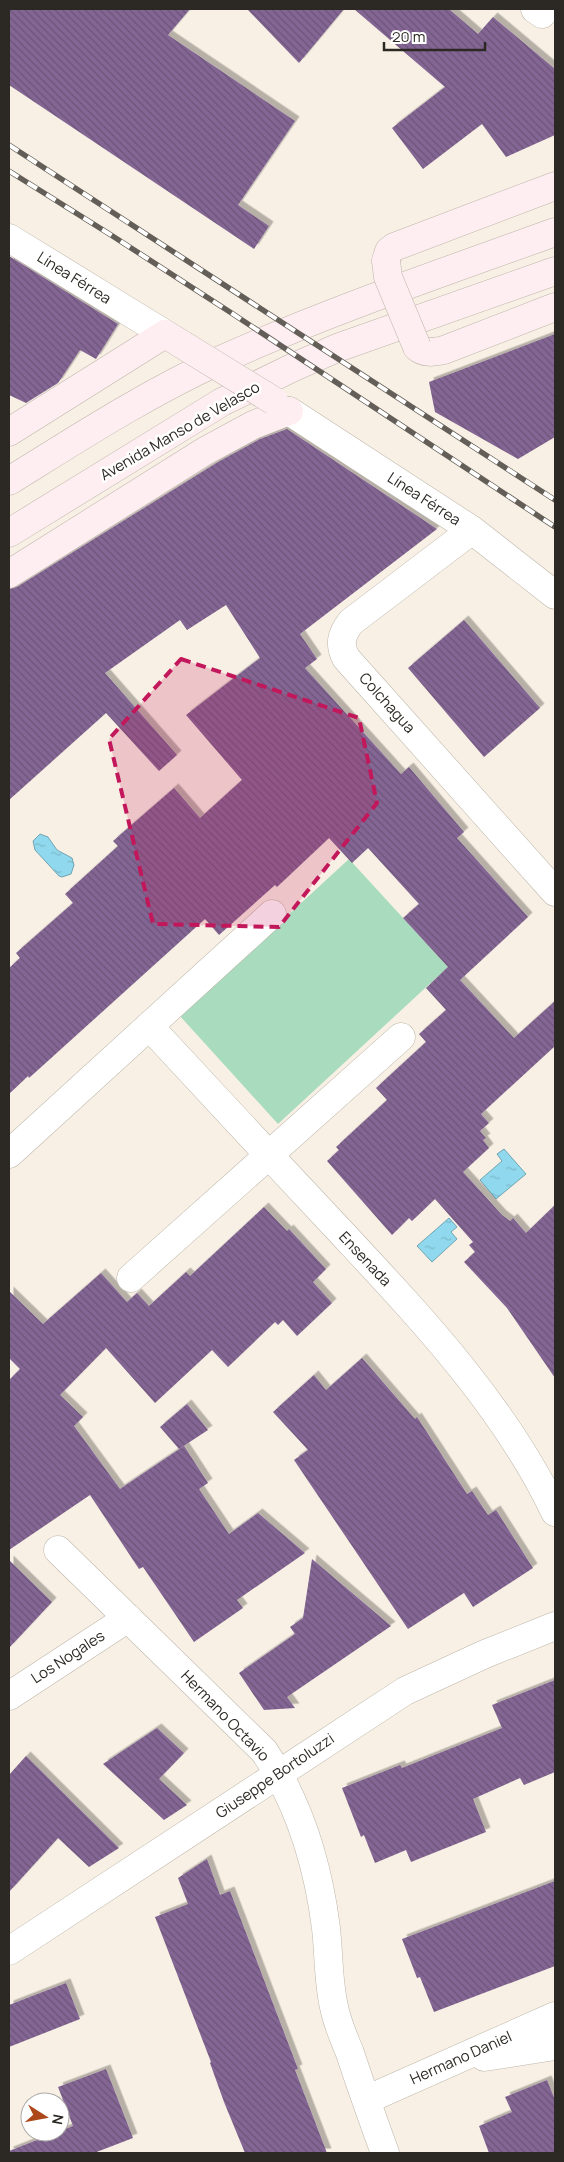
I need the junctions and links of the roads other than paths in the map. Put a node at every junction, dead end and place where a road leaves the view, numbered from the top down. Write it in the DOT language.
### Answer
graph roads {
  1 [pos="555,186"];
  2 [pos="555,232"];
  3 [pos="9,238"];
  4 [pos="555,272"];
  5 [pos="555,307"];
  6 [pos="174,340"];
  7 [pos="281,406"];
  8 [pos="9,432"];
  9 [pos="9,481"];
  10 [pos="472,530"];
  11 [pos="9,533"];
  12 [pos="9,574"];
  13 [pos="555,594"];
  14 [pos="555,892"];
  15 [pos="272,914"];
  16 [pos="149,1026"];
  17 [pos="401,1038"];
  18 [pos="9,1154"];
  19 [pos="269,1155"];
  20 [pos="131,1278"];
  21 [pos="555,1512"];
  22 [pos="58,1550"];
  23 [pos="128,1618"];
  24 [pos="555,1626"];
  25 [pos="9,1696"];
  26 [pos="279,1774"];
  27 [pos="9,1951"];
  28 [pos="555,2016"];
  29 [pos="555,2046"];
  30 [pos="458,2060"];
  31 [pos="366,2100"];
  32 [pos="385,2153"];
  1 -- 5 [label="main road, bridge"];
  2 -- 9 [label="main road"];
  3 -- 6 [label="street, Línea Férrea"];
  4 -- 11 [label="main road, Avenida Manso de Velasco"];
  6 -- 7 [label="main road, bridge"];
  6 -- 8 [label="main road"];
  7 -- 10 [label="street, Línea Férrea"];
  7 -- 12 [label="main road"];
  10 -- 13 [label="street, Línea Férrea"];
  10 -- 14 [label="street, Colchagua"];
  15 -- 16 [label="street"];
  16 -- 18 [label="street"];
  16 -- 19 [label="street, Ensenada"];
  17 -- 19 [label="street"];
  19 -- 20 [label="street"];
  19 -- 21 [label="street, Ensenada"];
  22 -- 23 [label="street, Hermano Octavio"];
  23 -- 25 [label="street, Los Nogales"];
  23 -- 26 [label="street, Hermano Octavio"];
  24 -- 26 [label="street, Giuseppe Bortoluzzi"];
  26 -- 27 [label="street, Giuseppe Bortoluzzi"];
  26 -- 31 [label="street, Hermano Octavio"];
  28 -- 30 [label="street, Hermano Daniel"];
  29 -- 30 [label="street"];
  30 -- 31 [label="street, Hermano Daniel"];
  31 -- 32 [label="street, Hermano Octavio"];
}
